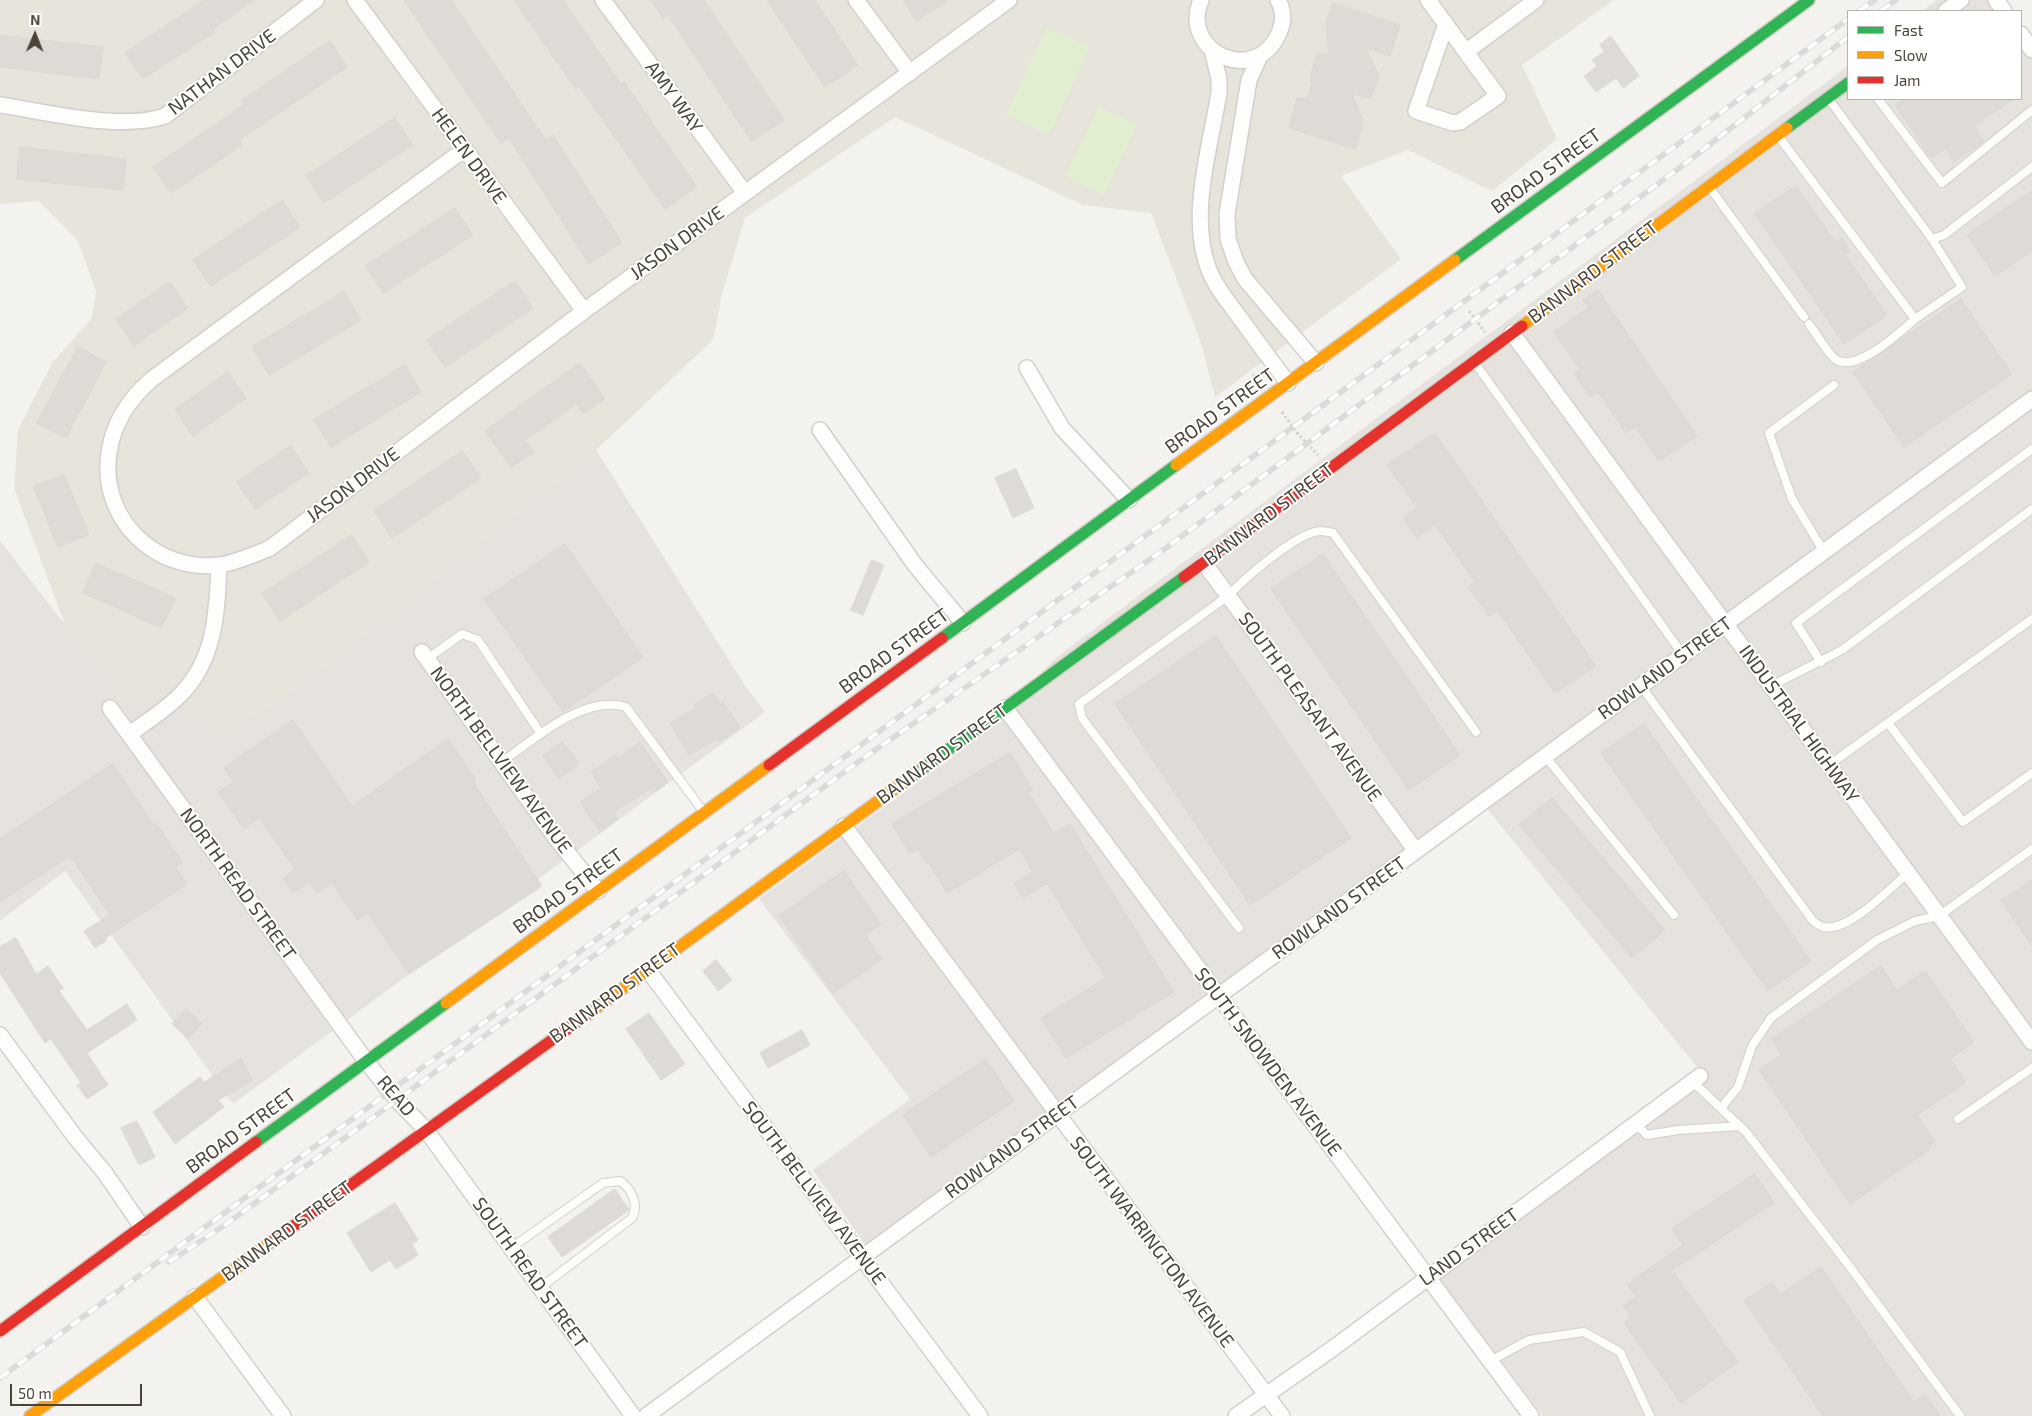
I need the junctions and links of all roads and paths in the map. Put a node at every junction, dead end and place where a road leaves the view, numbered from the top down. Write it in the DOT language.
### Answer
graph roads {
  1 [pos="316,0"];
  2 [pos="354,0"];
  3 [pos="603,0"];
  4 [pos="856,0"];
  5 [pos="1009,0"];
  6 [pos="1292,0"];
  7 [pos="1428,0"];
  8 [pos="1536,0"];
  9 [pos="1809,0"];
  10 [pos="1961,0"];
  11 [pos="1200,1"];
  12 [pos="1280,6"];
  13 [pos="1947,10"];
  14 [pos="1446,24"];
  15 [pos="2022,35"];
  16 [pos="1212,50"];
  17 [pos="2032,50"];
  18 [pos="1467,52"];
  19 [pos="1260,56"];
  20 [pos="910,73"];
  21 [pos="1847,84"];
  22 [pos="1828,98"];
  23 [pos="1879,100"];
  24 [pos="0,105"];
  25 [pos="2032,110"];
  26 [pos="1777,136"];
  27 [pos="464,149"];
  28 [pos="2032,167"];
  29 [pos="1708,186"];
  30 [pos="745,193"];
  31 [pos="1932,239"];
  32 [pos="1234,258"];
  33 [pos="1207,264"];
  34 [pos="584,311"];
  35 [pos="1469,311"];
  36 [pos="1915,319"];
  37 [pos="1512,333"];
  38 [pos="1495,346"];
  39 [pos="1474,361"];
  40 [pos="1316,363"];
  41 [pos="1026,368"];
  42 [pos="1288,383"];
  43 [pos="1834,385"];
  44 [pos="2032,399"];
  45 [pos="820,430"];
  46 [pos="1298,434"];
  47 [pos="2032,449"];
  48 [pos="1329,470"];
  49 [pos="1129,500"];
  50 [pos="2032,509"];
  51 [pos="1824,552"];
  52 [pos="1204,563"];
  53 [pos="219,565"];
  54 [pos="1228,596"];
  55 [pos="2032,619"];
  56 [pos="963,623"];
  57 [pos="1725,624"];
  58 [pos="425,655"];
  59 [pos="1683,655"];
  60 [pos="1822,662"];
  61 [pos="1642,686"];
  62 [pos="1771,686"];
  63 [pos="110,708"];
  64 [pos="1005,708"];
  65 [pos="1888,723"];
  66 [pos="1476,732"];
  67 [pos="130,734"];
  68 [pos="541,734"];
  69 [pos="1545,756"];
  70 [pos="502,762"];
  71 [pos="1829,765"];
  72 [pos="2032,772"];
  73 [pos="704,813"];
  74 [pos="844,826"];
  75 [pos="2032,849"];
  76 [pos="1416,851"];
  77 [pos="1908,873"];
  78 [pos="598,891"];
  79 [pos="1674,915"];
  80 [pos="1939,916"];
  81 [pos="1239,928"];
  82 [pos="648,970"];
  83 [pos="1219,996"];
  84 [pos="0,1035"];
  85 [pos="2032,1042"];
  86 [pos="366,1061"];
  87 [pos="2032,1068"];
  88 [pos="1696,1078"];
  89 [pos="1721,1108"];
  90 [pos="1058,1114"];
  91 [pos="1958,1119"];
  92 [pos="1635,1123"];
  93 [pos="1740,1126"];
  94 [pos="426,1130"];
  95 [pos="142,1227"];
  96 [pos="511,1248"];
  97 [pos="862,1257"];
  98 [pos="1428,1277"];
  99 [pos="540,1288"];
  100 [pos="194,1298"];
  101 [pos="0,1331"];
  102 [pos="1490,1361"];
  103 [pos="1266,1394"];
  104 [pos="30,1416"];
  105 [pos="283,1416"];
  106 [pos="633,1416"];
  107 [pos="646,1416"];
  108 [pos="980,1416"];
  109 [pos="1236,1416"];
  110 [pos="1282,1416"];
  111 [pos="1531,1416"];
  112 [pos="1650,1416"];
  113 [pos="1960,1416"];
  1 -- 24 [label="street, NATHAN DRIVE"];
  2 -- 27 [label="street, HELEN DRIVE"];
  3 -- 30 [label="street, AMY WAY"];
  4 -- 20 [label="street"];
  5 -- 20 [label="street, JASON DRIVE"];
  6 -- 12 [label="street"];
  7 -- 14 [label="street"];
  8 -- 18 [label="street"];
  9 -- 40 [label="street, BROAD STREET"];
  10 -- 13 [label="street"];
  11 -- 16 [label="street"];
  12 -- 19 [label="street"];
  14 -- 18 [label="street"];
  14 -- 18 [label="street"];
  15 -- 17 [label="street"];
  16 -- 19 [label="street"];
  16 -- 33 [label="street"];
  19 -- 32 [label="street"];
  20 -- 30 [label="street, JASON DRIVE"];
  21 -- 22 [label="street, BANNARD STREET"];
  22 -- 26 [label="street, BANNARD STREET"];
  22 -- 31 [label="lane"];
  23 -- 25 [label="lane"];
  26 -- 29 [label="street, BANNARD STREET"];
  26 -- 36 [label="lane"];
  27 -- 34 [label="street, HELEN DRIVE"];
  27 -- 53 [label="street, JASON DRIVE"];
  28 -- 31 [label="lane"];
  29 -- 36 [label="lane"];
  29 -- 37 [label="street, BANNARD STREET"];
  30 -- 34 [label="street, JASON DRIVE"];
  31 -- 36 [label="lane"];
  32 -- 33 [label="street"];
  32 -- 40 [label="street"];
  33 -- 42 [label="street"];
  34 -- 53 [label="street, JASON DRIVE"];
  35 -- 38 [label="path"];
  37 -- 38 [label="street, BANNARD STREET"];
  37 -- 57 [label="street, INDUSTRIAL HIGHWAY"];
  38 -- 39 [label="street, BANNARD STREET"];
  39 -- 48 [label="street, BANNARD STREET"];
  39 -- 59 [label="lane"];
  40 -- 42 [label="street, BROAD STREET"];
  41 -- 49 [label="street"];
  42 -- 49 [label="street, BROAD STREET"];
  43 -- 51 [label="lane"];
  44 -- 51 [label="street, ROWLAND STREET"];
  45 -- 56 [label="street"];
  46 -- 48 [label="path"];
  47 -- 60 [label="lane"];
  48 -- 52 [label="street, BANNARD STREET"];
  49 -- 56 [label="street, BROAD STREET"];
  50 -- 60 [label="lane"];
  51 -- 57 [label="street, ROWLAND STREET"];
  52 -- 54 [label="street, SOUTH PLEASANT AVENUE"];
  52 -- 64 [label="street, BANNARD STREET"];
  53 -- 67 [label="street"];
  54 -- 66 [label="lane"];
  54 -- 76 [label="street, SOUTH PLEASANT AVENUE"];
  54 -- 81 [label="lane"];
  55 -- 65 [label="lane"];
  56 -- 73 [label="street, BROAD STREET"];
  57 -- 59 [label="street, ROWLAND STREET"];
  57 -- 62 [label="street, INDUSTRIAL HIGHWAY"];
  58 -- 68 [label="lane"];
  58 -- 70 [label="street, NORTH BELLVIEW AVENUE"];
  59 -- 61 [label="street, ROWLAND STREET"];
  60 -- 62 [label="lane"];
  61 -- 69 [label="street, ROWLAND STREET"];
  61 -- 77 [label="lane"];
  62 -- 71 [label="street, INDUSTRIAL HIGHWAY"];
  63 -- 67 [label="street, NORTH READ STREET"];
  64 -- 74 [label="street, BANNARD STREET"];
  64 -- 83 [label="street, SOUTH SNOWDEN AVENUE"];
  65 -- 71 [label="lane"];
  65 -- 72 [label="lane"];
  67 -- 86 [label="street, NORTH READ STREET"];
  68 -- 70 [label="lane"];
  68 -- 73 [label="lane"];
  69 -- 76 [label="street, ROWLAND STREET"];
  69 -- 79 [label="lane"];
  70 -- 78 [label="street, NORTH BELLVIEW AVENUE"];
  71 -- 77 [label="street, INDUSTRIAL HIGHWAY"];
  73 -- 78 [label="street, BROAD STREET"];
  74 -- 82 [label="street, BANNARD STREET"];
  74 -- 90 [label="street, SOUTH WARRINGTON AVENUE"];
  75 -- 80 [label="lane"];
  76 -- 83 [label="street, ROWLAND STREET"];
  77 -- 80 [label="street, INDUSTRIAL HIGHWAY"];
  78 -- 86 [label="street, BROAD STREET"];
  80 -- 85 [label="street, INDUSTRIAL HIGHWAY"];
  80 -- 89 [label="lane"];
  82 -- 94 [label="street, BANNARD STREET"];
  82 -- 97 [label="street, SOUTH BELLVIEW AVENUE"];
  83 -- 90 [label="street, ROWLAND STREET"];
  83 -- 98 [label="street, SOUTH SNOWDEN AVENUE"];
  84 -- 95 [label="street"];
  86 -- 94 [label="street, READ"];
  86 -- 95 [label="street, BROAD STREET"];
  87 -- 91 [label="lane"];
  88 -- 89 [label="lane"];
  88 -- 92 [label="street, LAND STREET"];
  89 -- 93 [label="lane"];
  90 -- 97 [label="street, ROWLAND STREET"];
  90 -- 103 [label="street, SOUTH WARRINGTON AVENUE"];
  92 -- 93 [label="lane"];
  92 -- 98 [label="street, LAND STREET"];
  93 -- 113 [label="lane"];
  94 -- 96 [label="street, SOUTH READ STREET"];
  94 -- 100 [label="street, BANNARD STREET"];
  95 -- 101 [label="street, BROAD STREET"];
  96 -- 99 [label="street, SOUTH READ STREET"];
  96 -- 99 [label="lane"];
  97 -- 107 [label="street, ROWLAND STREET"];
  97 -- 108 [label="street, SOUTH BELLVIEW AVENUE"];
  98 -- 102 [label="street, SOUTH SNOWDEN AVENUE"];
  98 -- 103 [label="street, LAND STREET"];
  99 -- 106 [label="street, SOUTH READ STREET"];
  100 -- 104 [label="street, BANNARD STREET"];
  100 -- 105 [label="street"];
  102 -- 111 [label="street, SOUTH SNOWDEN AVENUE"];
  102 -- 112 [label="lane"];
  103 -- 109 [label="street, LAND STREET"];
  103 -- 110 [label="street, SOUTH WARRINGTON AVENUE"];
}
